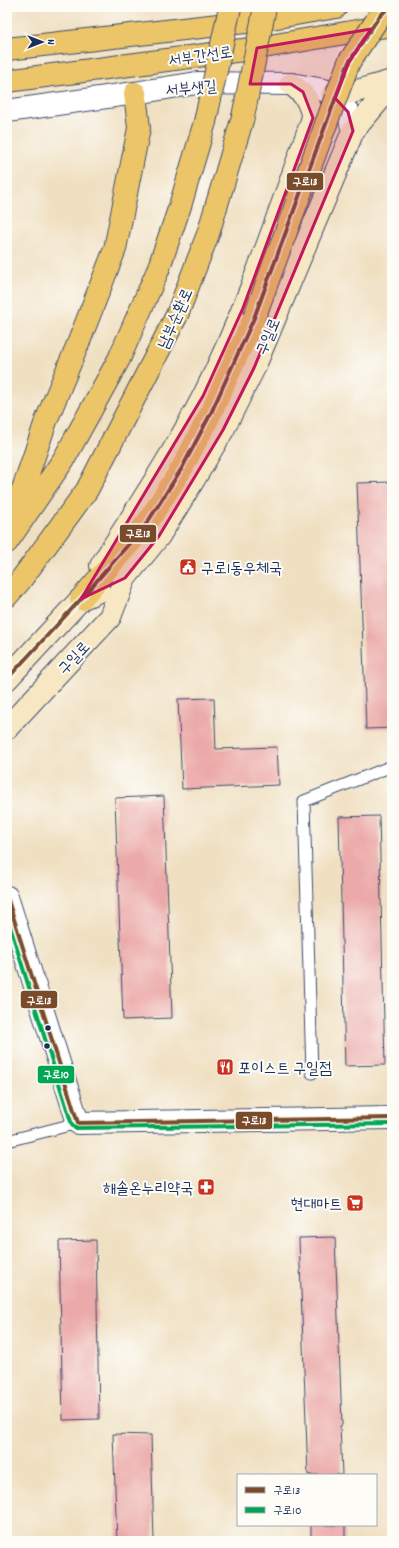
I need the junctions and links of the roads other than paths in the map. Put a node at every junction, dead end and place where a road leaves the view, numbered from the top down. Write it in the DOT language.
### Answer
graph roads {
  1 [pos="230,7"];
  2 [pos="265,7"];
  3 [pos="336,7"];
  4 [pos="388,7"];
  5 [pos="392,25"];
  6 [pos="7,48"];
  7 [pos="7,81"];
  8 [pos="392,81"];
  9 [pos="291,84"];
  10 [pos="392,85"];
  11 [pos="135,94"];
  12 [pos="332,95"];
  13 [pos="7,111"];
  14 [pos="353,131"];
  15 [pos="7,529"];
  16 [pos="7,542"];
  17 [pos="125,578"];
  18 [pos="7,596"];
  19 [pos="81,599"];
  20 [pos="7,679"];
  21 [pos="7,728"];
  22 [pos="392,766"];
  23 [pos="7,897"];
  24 [pos="312,1073"];
  25 [pos="392,1118"];
  26 [pos="78,1123"];
  27 [pos="7,1141"];
  1 -- 16 [label="main road, bridge"];
  2 -- 18 [label="main road, 남부순환로, bridge"];
  3 -- 6 [label="main road, 서부간선로"];
  4 -- 19 [label="main road, bridge"];
  5 -- 7 [label="main road, 서부간선로"];
  8 -- 12 [label="main road"];
  9 -- 11 [label="street, 서부샛길"];
  9 -- 12 [label="street, 서부샛길"];
  9 -- 19 [label="main road"];
  10 -- 14 [label="main road, 구일로"];
  11 -- 13 [label="street, 서부샛길"];
  11 -- 15 [label="main road"];
  12 -- 14 [label="street, 서부샛길"];
  14 -- 17 [label="main road, 구일로"];
  17 -- 19 [label="main road, 구일로"];
  17 -- 21 [label="main road, 구일로"];
  19 -- 20 [label="main road, 구일로"];
  22 -- 24 [label="lane"];
  23 -- 26 [label="street"];
  25 -- 26 [label="street"];
  26 -- 27 [label="lane"];
}
